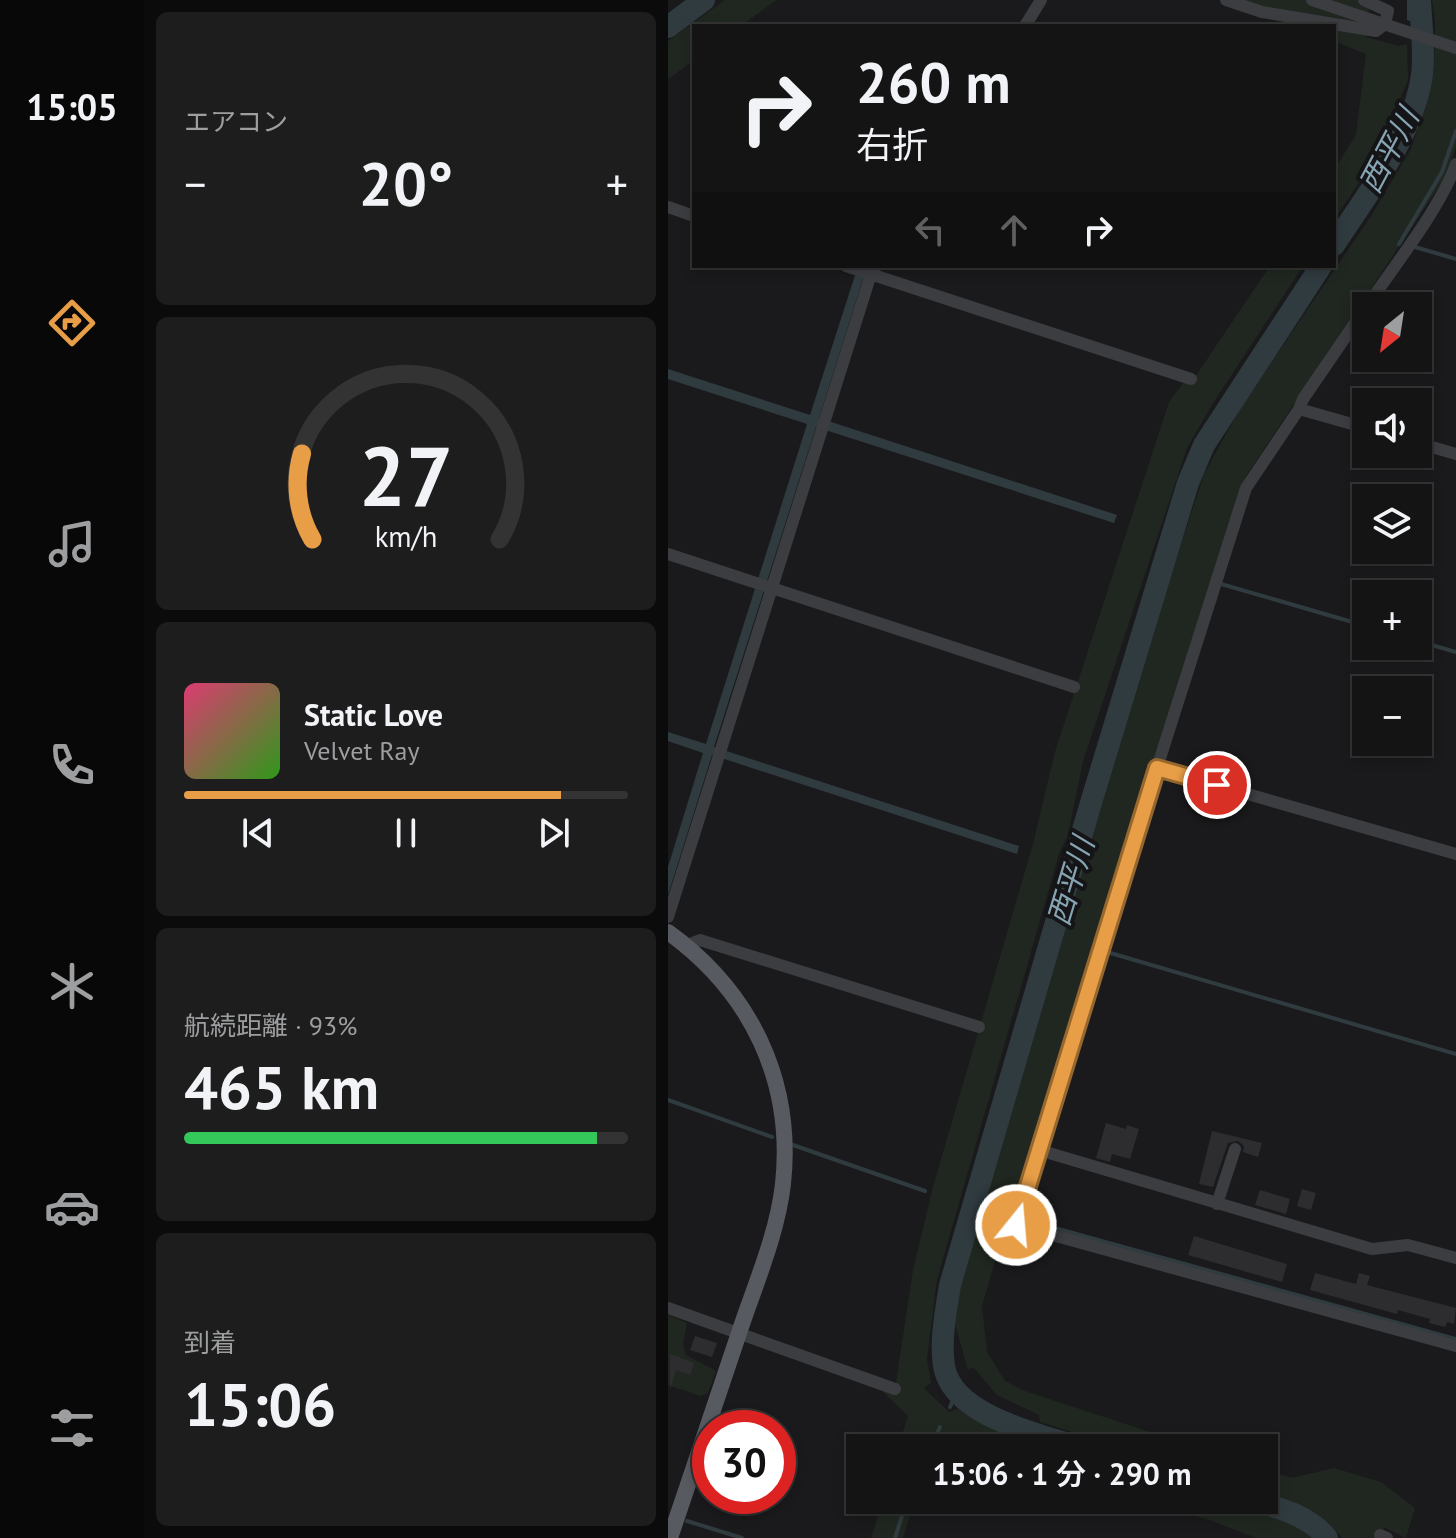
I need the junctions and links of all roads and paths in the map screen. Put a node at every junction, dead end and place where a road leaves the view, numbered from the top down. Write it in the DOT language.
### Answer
graph roads {
  1 [pos="1041,0"];
  2 [pos="1226,0"];
  3 [pos="1312,0"];
  4 [pos="1364,0"];
  5 [pos="1026,24"];
  6 [pos="1334,24"];
  7 [pos="1336,24"];
  8 [pos="1385,24"];
  9 [pos="1456,48"];
  10 [pos="1456,164"];
  11 [pos="668,207"];
  12 [pos="692,215"];
  13 [pos="874,270"];
  14 [pos="1376,292"];
  15 [pos="1352,327"];
  16 [pos="1191,379"];
  17 [pos="1299,409"];
  18 [pos="1352,424"];
  19 [pos="1432,447"];
  20 [pos="1456,454"];
  21 [pos="668,554"];
  22 [pos="772,588"];
  23 [pos="1074,687"];
  24 [pos="1157,768"];
  25 [pos="1456,854"];
  26 [pos="668,917"];
  27 [pos="668,932"];
  28 [pos="687,945"];
  29 [pos="979,1027"];
  30 [pos="1235,1149"];
  31 [pos="1039,1150"];
  32 [pos="1217,1204"];
  33 [pos="1456,1258"];
  34 [pos="668,1308"];
  35 [pos="739,1333"];
  36 [pos="1456,1346"];
  37 [pos="895,1389"];
  38 [pos="670,1538"];
  1 -- 5 [label="street"];
  2 -- 6 [label="street"];
  3 -- 8 [label="street"];
  4 -- 8 [label="street"];
  7 -- 8 [label="street"];
  8 -- 9 [label="street"];
  10 -- 14 [label="street"];
  11 -- 12 [label="street"];
  13 -- 16 [label="street"];
  13 -- 22 [label="street"];
  15 -- 17 [label="street"];
  17 -- 18 [label="street"];
  17 -- 24 [label="street"];
  19 -- 20 [label="street"];
  21 -- 22 [label="street"];
  22 -- 23 [label="street"];
  22 -- 26 [label="street"];
  24 -- 25 [label="street"];
  24 -- 31 [label="street"];
  27 -- 28 [label="main road"];
  28 -- 29 [label="street"];
  28 -- 35 [label="main road"];
  30 -- 32 [label="street"];
  31 -- 32 [label="street"];
  31 -- 36 [label="street"];
  32 -- 33 [label="street"];
  34 -- 35 [label="street"];
  35 -- 37 [label="street"];
  35 -- 38 [label="main road"];
}
